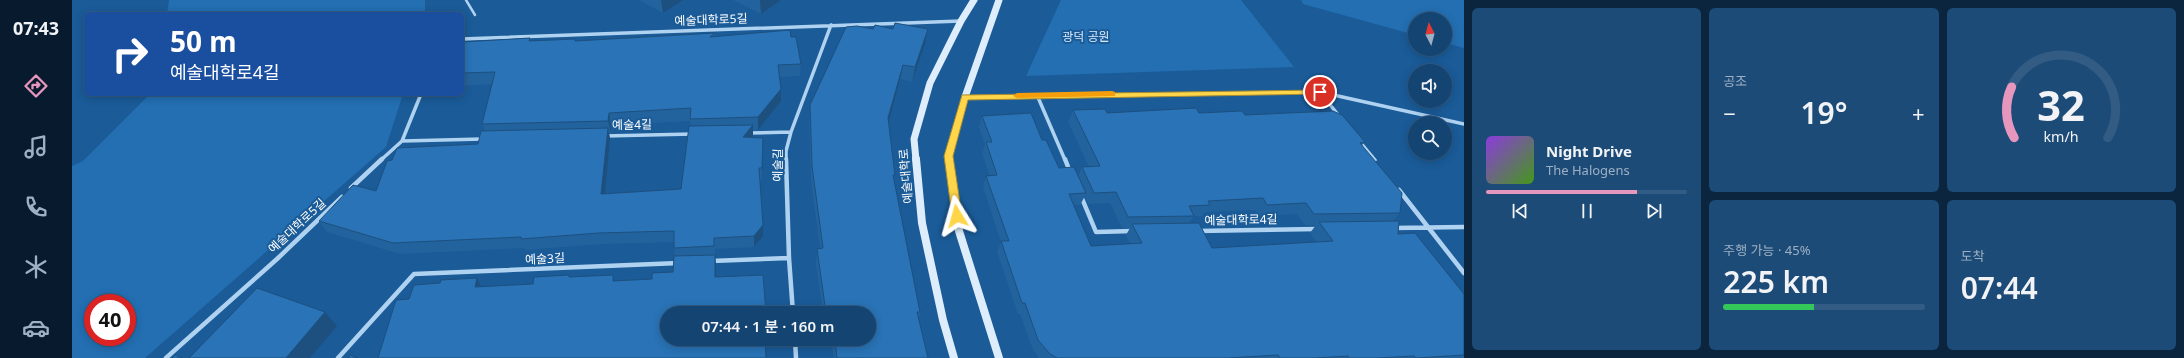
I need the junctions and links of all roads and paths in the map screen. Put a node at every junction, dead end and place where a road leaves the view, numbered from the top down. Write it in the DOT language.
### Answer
graph roads {
  1 [pos="466,0"];
  2 [pos="974,0"];
  3 [pos="999,0"];
  4 [pos="475,15"];
  5 [pos="961,21"];
  6 [pos="832,25"];
  7 [pos="464,39"];
  8 [pos="1320,92"];
  9 [pos="1037,95"];
  10 [pos="419,96"];
  11 [pos="965,97"];
  12 [pos="1345,123"];
  13 [pos="1464,124"];
  14 [pos="791,132"];
  15 [pos="743,133"];
  16 [pos="696,134"];
  17 [pos="600,136"];
  18 [pos="1355,136"];
  19 [pos="489,139"];
  20 [pos="402,141"];
  21 [pos="1380,166"];
  22 [pos="1071,174"];
  23 [pos="1394,185"];
  24 [pos="1077,188"];
  25 [pos="1464,227"];
  26 [pos="1390,228"];
  27 [pos="1429,228"];
  28 [pos="1326,229"];
  29 [pos="1136,231"];
  30 [pos="1191,231"];
  31 [pos="789,258"];
  32 [pos="685,262"];
  33 [pos="701,262"];
  34 [pos="1464,273"];
  35 [pos="792,306"];
  36 [pos="795,346"];
  37 [pos="166,358"];
  38 [pos="338,358"];
  39 [pos="796,358"];
  40 [pos="954,358"];
  41 [pos="999,358"];
  1 -- 4 [label="lane"];
  2 -- 5 [label="street, 예술대학로"];
  3 -- 11 [label="street"];
  5 -- 6 [label="street, 예술대학로5길"];
  5 -- 40 [label="street, 예술대학로"];
  6 -- 7 [label="street, 예술대학로5길"];
  6 -- 14 [label="street, 예술길"];
  8 -- 9 [label="street"];
  8 -- 12 [label="street"];
  8 -- 13 [label="street"];
  9 -- 11 [label="street"];
  9 -- 22 [label="street"];
  10 -- 20 [label="street, 예술대학로5길"];
  11 -- 41 [label="street"];
  14 -- 15 [label="street"];
  14 -- 31 [label="street, 예술길"];
  16 -- 17 [label="street, 예술4길"];
  18 -- 21 [label="street"];
  19 -- 20 [label="street"];
  20 -- 37 [label="street, 예술대학로5길"];
  23 -- 27 [label="street"];
  24 -- 29 [label="street"];
  25 -- 27 [label="street"];
  26 -- 27 [label="street"];
  27 -- 34 [label="street"];
  28 -- 30 [label="street, 예술대학로4길"];
  31 -- 33 [label="street"];
  31 -- 35 [label="street, 예술길"];
  32 -- 38 [label="street, 예술3길"];
  36 -- 39 [label="street"];
}
